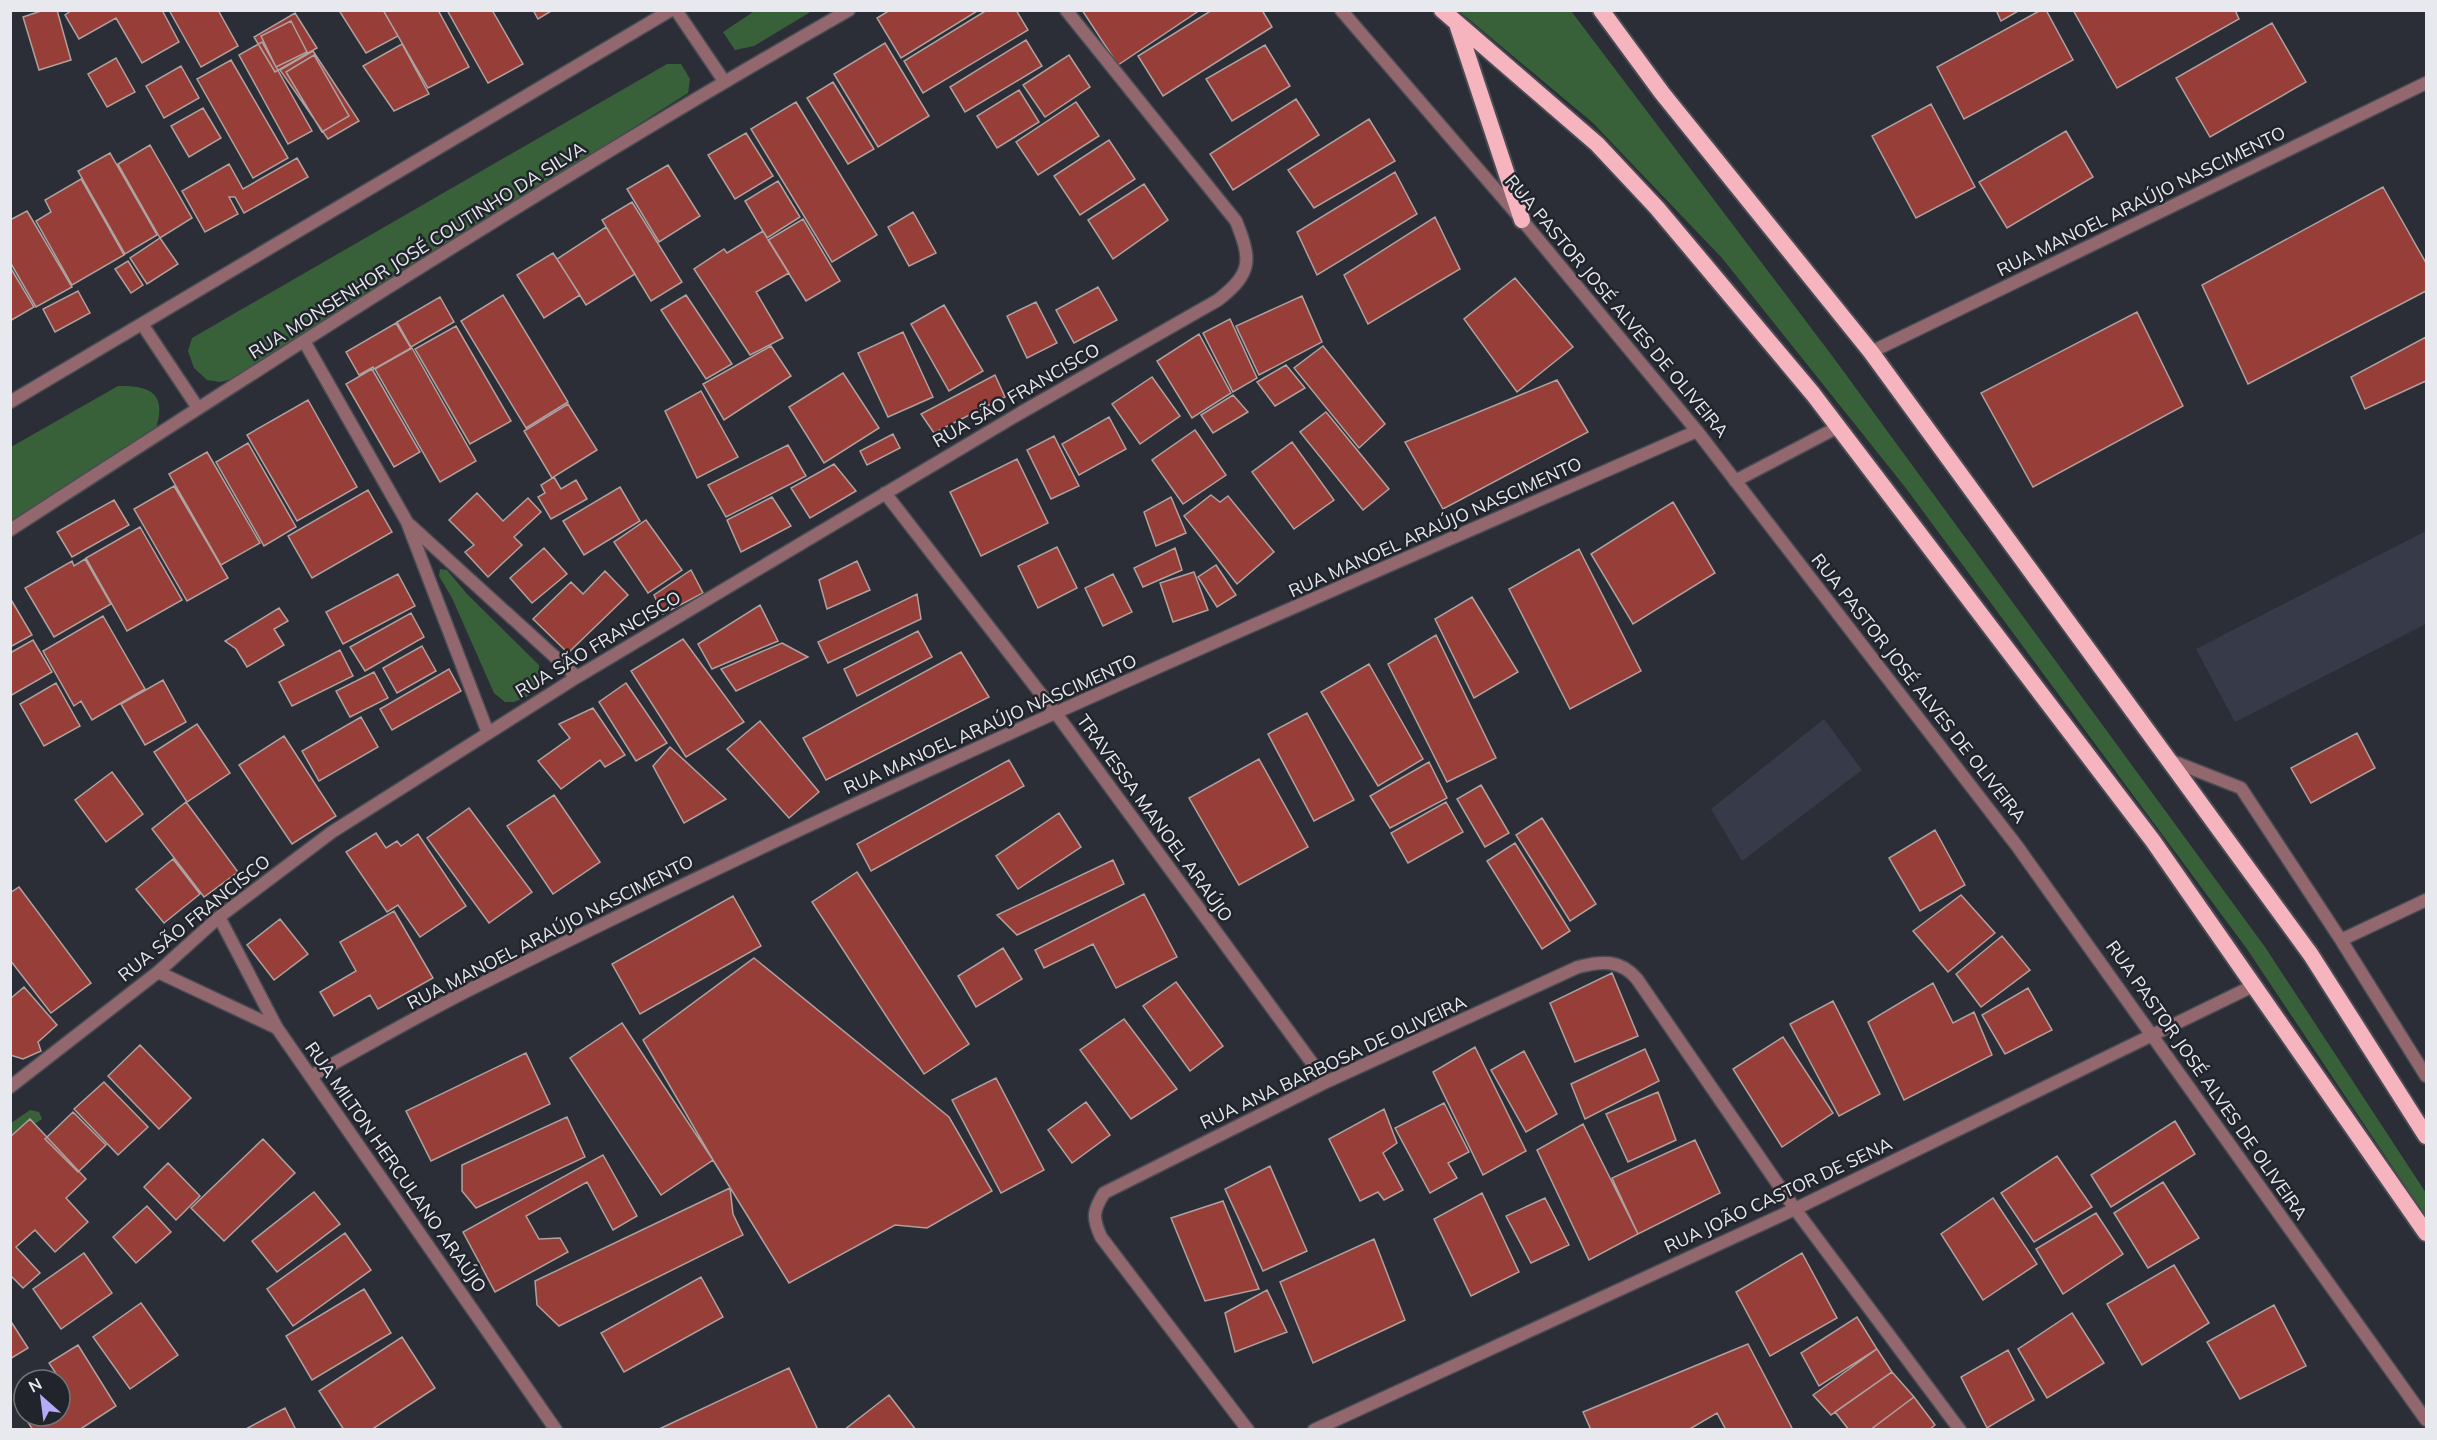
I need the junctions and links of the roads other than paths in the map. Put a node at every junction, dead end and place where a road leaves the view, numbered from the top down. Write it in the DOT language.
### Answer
graph roads {
  1 [pos="671,10"];
  2 [pos="676,10"];
  3 [pos="849,10"];
  4 [pos="1066,10"];
  5 [pos="1341,10"];
  6 [pos="1442,10"];
  7 [pos="1601,10"];
  8 [pos="1456,23"];
  9 [pos="724,81"];
  10 [pos="2427,83"];
  11 [pos="1522,220"];
  12 [pos="142,324"];
  13 [pos="304,341"];
  14 [pos="1871,352"];
  15 [pos="10,402"];
  16 [pos="198,408"];
  17 [pos="1838,427"];
  18 [pos="1697,431"];
  19 [pos="1735,481"];
  20 [pos="885,493"];
  21 [pos="407,522"];
  22 [pos="10,530"];
  23 [pos="577,677"];
  24 [pos="1055,712"];
  25 [pos="488,733"];
  26 [pos="2166,758"];
  27 [pos="2427,900"];
  28 [pos="219,917"];
  29 [pos="2341,940"];
  30 [pos="158,972"];
  31 [pos="2255,985"];
  32 [pos="277,1028"];
  33 [pos="2150,1035"];
  34 [pos="311,1076"];
  35 [pos="2427,1076"];
  36 [pos="1326,1082"];
  37 [pos="10,1087"];
  38 [pos="2427,1136"];
  39 [pos="1795,1209"];
  40 [pos="2427,1233"];
  41 [pos="2427,1420"];
  42 [pos="556,1430"];
  43 [pos="1248,1430"];
  44 [pos="1314,1430"];
  45 [pos="1960,1430"];
  1 -- 12 [label="street"];
  2 -- 9 [label="street"];
  3 -- 9 [label="street, RUA MONSENHOR JOSÉ COUTINHO DA SILVA"];
  4 -- 20 [label="street, RUA SÃO FRANCISCO"];
  5 -- 11 [label="street, RUA PASTOR JOSÉ ALVES DE OLIVEIRA"];
  6 -- 8 [label="highway"];
  7 -- 14 [label="highway"];
  8 -- 11 [label="highway"];
  8 -- 17 [label="highway"];
  9 -- 13 [label="street, RUA MONSENHOR JOSÉ COUTINHO DA SILVA"];
  10 -- 14 [label="street, RUA MANOEL ARAÚJO NASCIMENTO"];
  11 -- 18 [label="street, RUA PASTOR JOSÉ ALVES DE OLIVEIRA"];
  12 -- 15 [label="street"];
  12 -- 16 [label="street"];
  13 -- 16 [label="street, RUA MONSENHOR JOSÉ COUTINHO DA SILVA"];
  13 -- 21 [label="street"];
  14 -- 26 [label="highway"];
  16 -- 22 [label="street, RUA MONSENHOR JOSÉ COUTINHO DA SILVA"];
  17 -- 19 [label="street"];
  17 -- 31 [label="highway"];
  18 -- 19 [label="street, RUA PASTOR JOSÉ ALVES DE OLIVEIRA"];
  18 -- 24 [label="street, RUA MANOEL ARAÚJO NASCIMENTO"];
  19 -- 33 [label="street, RUA PASTOR JOSÉ ALVES DE OLIVEIRA"];
  20 -- 23 [label="street, RUA SÃO FRANCISCO"];
  20 -- 24 [label="street, TRAVESSA MANOEL ARAÚJO"];
  21 -- 23 [label="street"];
  21 -- 25 [label="street"];
  23 -- 25 [label="street, RUA SÃO FRANCISCO"];
  24 -- 34 [label="street, RUA MANOEL ARAÚJO NASCIMENTO"];
  24 -- 36 [label="street, TRAVESSA MANOEL ARAÚJO"];
  25 -- 28 [label="street, RUA SÃO FRANCISCO"];
  26 -- 29 [label="street"];
  26 -- 38 [label="highway"];
  27 -- 29 [label="street"];
  28 -- 30 [label="street, RUA SÃO FRANCISCO"];
  28 -- 32 [label="street, RUA MILTON HERCULANO ARAÚJO"];
  29 -- 35 [label="street"];
  30 -- 32 [label="street"];
  30 -- 37 [label="street, RUA SÃO FRANCISCO"];
  31 -- 33 [label="street, RUA JOÃO CASTOR DE SENA"];
  31 -- 40 [label="highway"];
  32 -- 34 [label="street, RUA MILTON HERCULANO ARAÚJO"];
  33 -- 39 [label="street, RUA JOÃO CASTOR DE SENA"];
  33 -- 41 [label="street, RUA PASTOR JOSÉ ALVES DE OLIVEIRA"];
  34 -- 42 [label="street, RUA MILTON HERCULANO ARAÚJO"];
  36 -- 39 [label="street, RUA ANA BARBOSA DE OLIVEIRA"];
  36 -- 43 [label="street, RUA ANA BARBOSA DE OLIVEIRA"];
  39 -- 44 [label="street, RUA JOÃO CASTOR DE SENA"];
  39 -- 45 [label="street, RUA ANA BARBOSA DE OLIVEIRA"];
}
